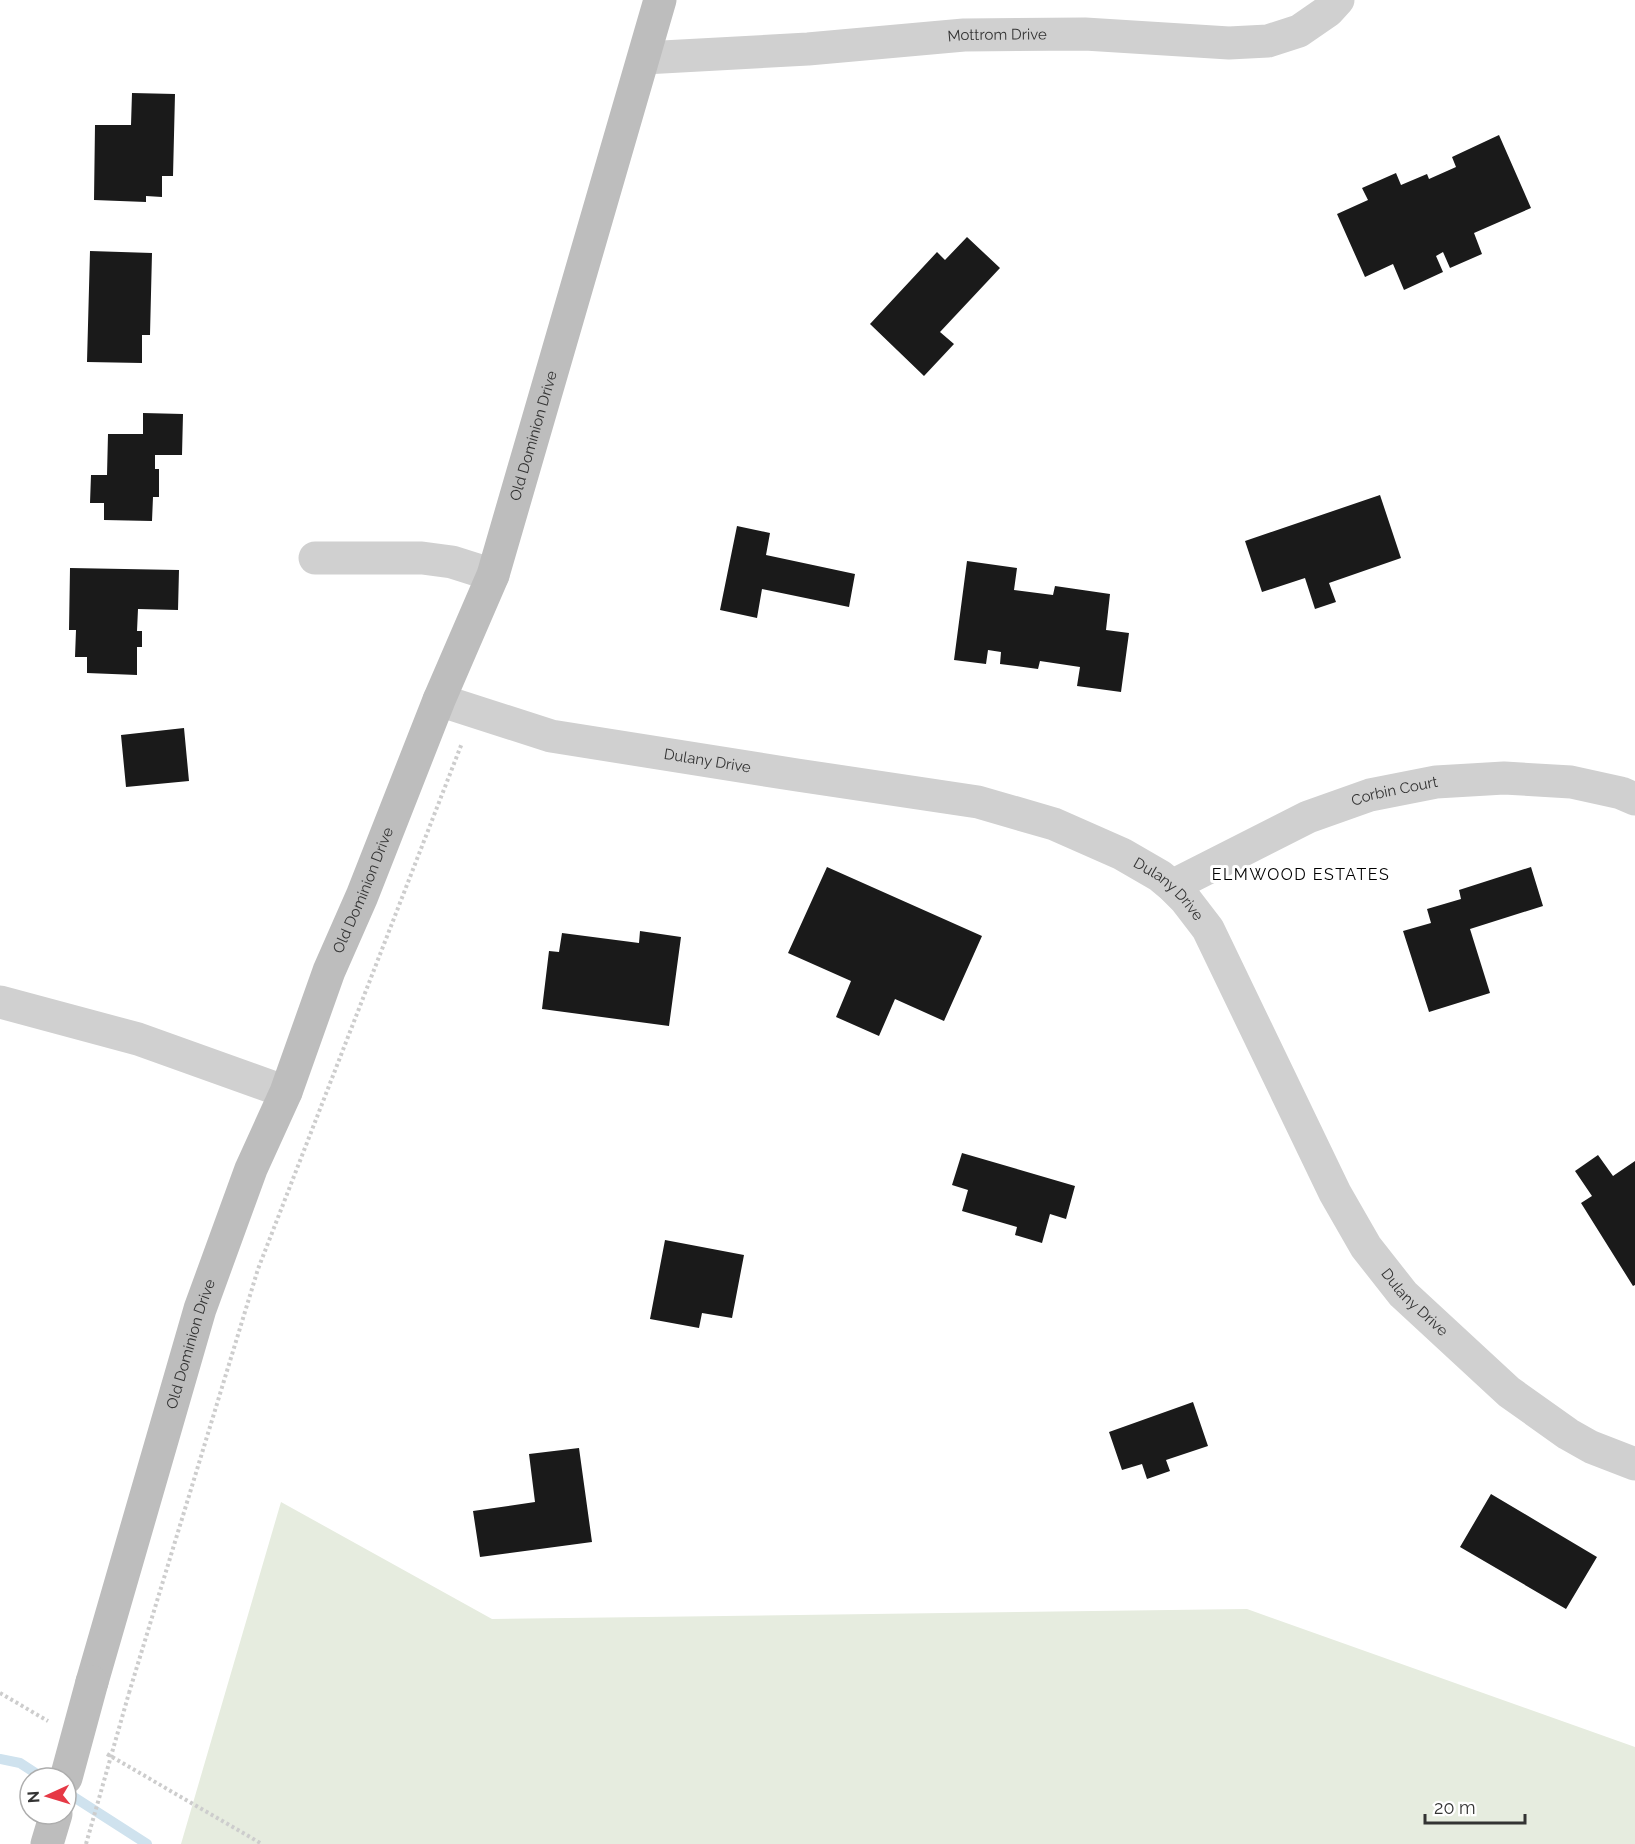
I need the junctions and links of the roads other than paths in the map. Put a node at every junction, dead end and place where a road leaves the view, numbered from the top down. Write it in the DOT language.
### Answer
graph roads {
  1 [pos="660,0"];
  2 [pos="1338,0"];
  3 [pos="644,58"];
  4 [pos="315,558"];
  5 [pos="493,575"];
  6 [pos="439,700"];
  7 [pos="1635,799"];
  8 [pos="1172,886"];
  9 [pos="0,1002"];
  10 [pos="286,1092"];
  11 [pos="1635,1464"];
  12 [pos="69,1766"];
  13 [pos="52,1826"];
  14 [pos="47,1844"];
  1 -- 3 [label="main road, Old Dominion Drive"];
  2 -- 3 [label="street, Mottrom Drive"];
  3 -- 5 [label="main road, Old Dominion Drive"];
  4 -- 5 [label="street"];
  5 -- 6 [label="main road, Old Dominion Drive"];
  6 -- 8 [label="street, Dulany Drive"];
  6 -- 10 [label="main road, Old Dominion Drive"];
  7 -- 8 [label="street, Corbin Court"];
  8 -- 11 [label="street, Dulany Drive"];
  9 -- 10 [label="street"];
  10 -- 12 [label="main road, Old Dominion Drive, bridge"];
  13 -- 14 [label="main road"];
}
